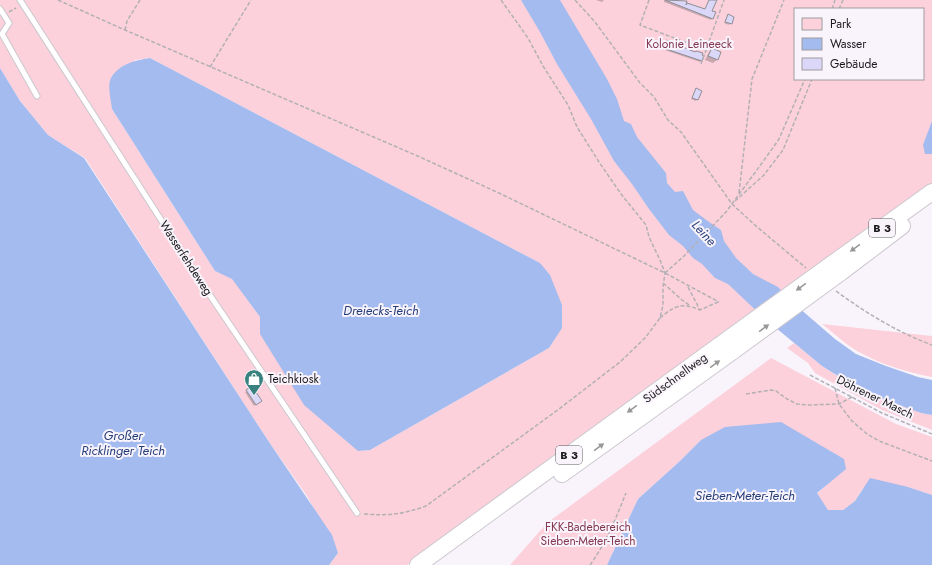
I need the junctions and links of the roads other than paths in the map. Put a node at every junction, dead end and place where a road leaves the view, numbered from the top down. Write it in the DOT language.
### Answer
graph roads {
  1 [pos="22,2"];
  2 [pos="0,9"];
  3 [pos="38,96"];
  4 [pos="932,192"];
  5 [pos="932,203"];
  6 [pos="838,267"];
  7 [pos="727,348"];
  8 [pos="358,513"];
  9 [pos="418,565"];
  10 [pos="436,565"];
  1 -- 8 [label="lane, Wasserfehdeweg"];
  2 -- 3 [label="lane"];
  4 -- 6 [label="highway, Südschnellweg / B 3, one-way"];
  5 -- 6 [label="highway, Südschnellweg / B 3"];
  6 -- 7 [label="highway, Südschnellweg / B 3, bridge"];
  7 -- 9 [label="highway, Südschnellweg / B 3, one-way"];
  10 -- 7 [label="highway, Südschnellweg / B 3, one-way"];
}
